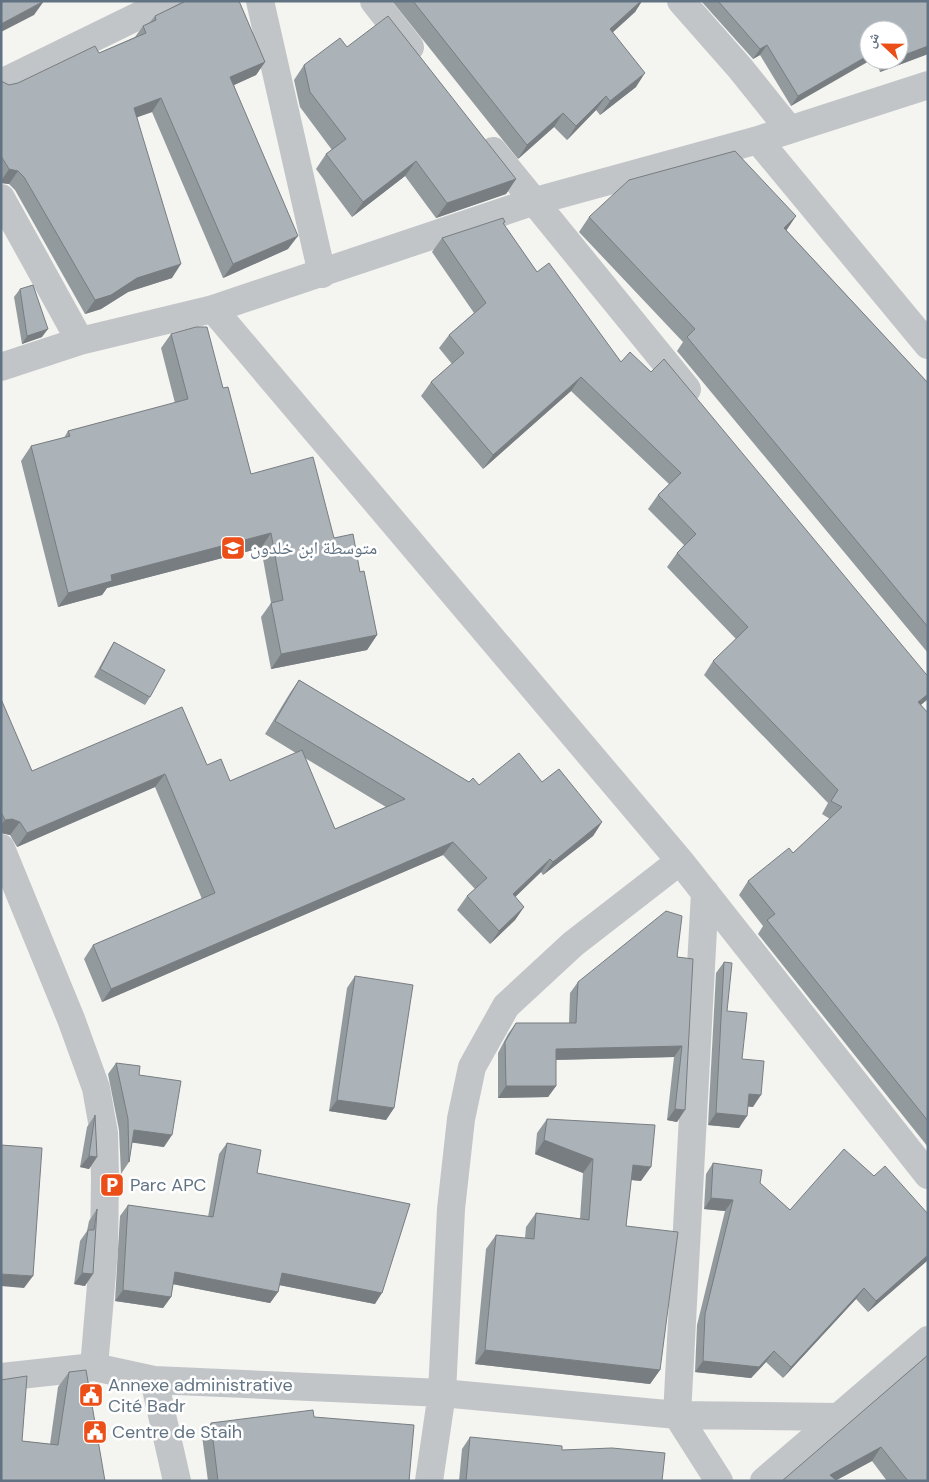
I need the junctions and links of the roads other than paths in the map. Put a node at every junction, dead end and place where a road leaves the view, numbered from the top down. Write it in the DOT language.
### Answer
graph roads {
  1 [pos="169,1"];
  2 [pos="260,1"];
  3 [pos="374,1"];
  4 [pos="680,1"];
  5 [pos="423,63"];
  6 [pos="1,83"];
  7 [pos="928,85"];
  8 [pos="789,130"];
  9 [pos="478,132"];
  10 [pos="758,140"];
  11 [pos="1,198"];
  12 [pos="532,202"];
  13 [pos="322,274"];
  14 [pos="213,309"];
  15 [pos="80,341"];
  16 [pos="928,345"];
  17 [pos="1,367"];
  18 [pos="704,409"];
  19 [pos="1,848"];
  20 [pos="680,862"];
  21 [pos="705,892"];
  22 [pos="928,1175"];
  23 [pos="928,1340"];
  24 [pos="94,1367"];
  25 [pos="1,1377"];
  26 [pos="154,1380"];
  27 [pos="442,1393"];
  28 [pos="677,1415"];
  29 [pos="840,1417"];
  30 [pos="177,1481"];
  31 [pos="428,1481"];
  32 [pos="719,1481"];
  33 [pos="764,1481"];
  1 -- 6 [label="street"];
  2 -- 13 [label="street"];
  3 -- 5 [label="street"];
  4 -- 8 [label="street"];
  7 -- 8 [label="street"];
  8 -- 10 [label="street"];
  9 -- 12 [label="street"];
  10 -- 12 [label="street"];
  10 -- 16 [label="street"];
  11 -- 15 [label="street"];
  12 -- 13 [label="street"];
  12 -- 18 [label="street"];
  13 -- 14 [label="street"];
  14 -- 15 [label="street"];
  14 -- 20 [label="street"];
  15 -- 17 [label="street"];
  19 -- 24 [label="street"];
  20 -- 21 [label="street"];
  20 -- 27 [label="street"];
  21 -- 22 [label="street"];
  21 -- 28 [label="street"];
  23 -- 29 [label="street"];
  24 -- 25 [label="street"];
  24 -- 26 [label="street"];
  26 -- 27 [label="street"];
  26 -- 30 [label="street"];
  27 -- 28 [label="street"];
  27 -- 31 [label="street"];
  28 -- 29 [label="street"];
  28 -- 32 [label="street"];
  29 -- 33 [label="street"];
}
